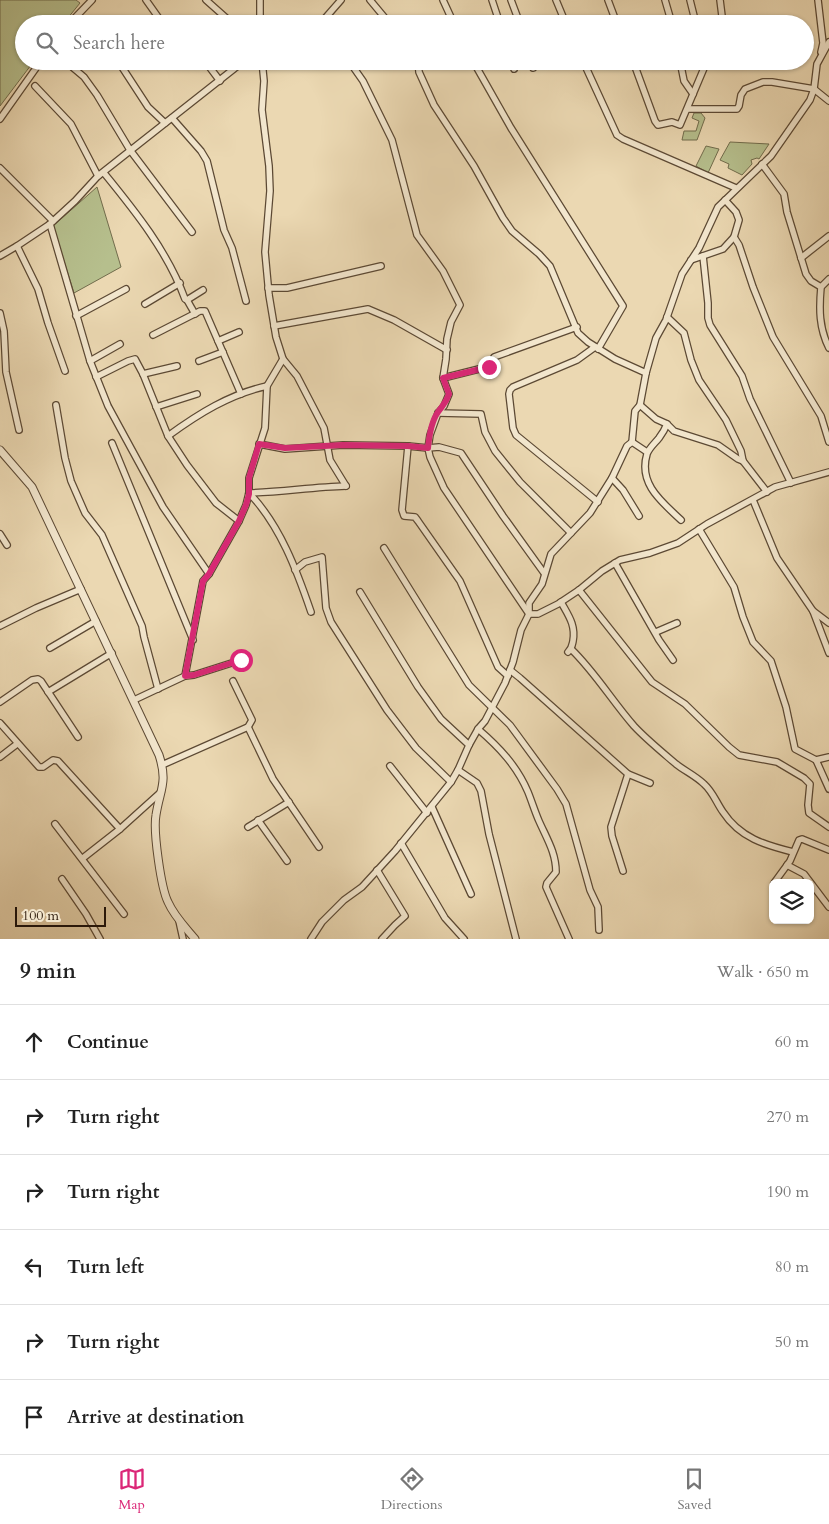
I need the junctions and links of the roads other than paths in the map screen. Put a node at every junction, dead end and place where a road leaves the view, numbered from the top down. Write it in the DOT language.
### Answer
graph roads {
  1 [pos="92,0"];
  2 [pos="146,0"];
  3 [pos="206,0"];
  4 [pos="260,0"];
  5 [pos="341,0"];
  6 [pos="370,0"];
  7 [pos="443,0"];
  8 [pos="492,0"];
  9 [pos="511,0"];
  10 [pos="556,0"];
  11 [pos="608,0"];
  12 [pos="665,0"];
  13 [pos="690,0"];
  14 [pos="720,0"];
  15 [pos="818,0"];
  16 [pos="78,15"];
  17 [pos="156,15"];
  18 [pos="223,15"];
  19 [pos="260,15"];
  20 [pos="329,15"];
  21 [pos="382,15"];
  22 [pos="450,15"];
  23 [pos="497,15"];
  24 [pos="517,15"];
  25 [pos="562,15"];
  26 [pos="614,15"];
  27 [pos="669,15"];
  28 [pos="694,15"];
  29 [pos="721,15"];
  30 [pos="829,42"];
  31 [pos="817,64"];
  32 [pos="34,70"];
  33 [pos="76,70"];
  34 [pos="124,70"];
  35 [pos="211,70"];
  36 [pos="233,70"];
  37 [pos="263,70"];
  38 [pos="355,70"];
  39 [pos="419,70"];
  40 [pos="478,70"];
  41 [pos="587,70"];
  42 [pos="637,70"];
  43 [pos="682,70"];
  44 [pos="702,70"];
  45 [pos="220,81"];
  46 [pos="35,86"];
  47 [pos="814,89"];
  48 [pos="693,94"];
  49 [pos="829,101"];
  50 [pos="688,108"];
  51 [pos="172,118"];
  52 [pos="0,119"];
  53 [pos="166,123"];
  54 [pos="130,150"];
  55 [pos="762,164"];
  56 [pos="0,168"];
  57 [pos="101,174"];
  58 [pos="736,188"];
  59 [pos="725,200"];
  60 [pos="52,222"];
  61 [pos="192,232"];
  62 [pos="829,236"];
  63 [pos="734,237"];
  64 [pos="17,246"];
  65 [pos="0,256"];
  66 [pos="703,256"];
  67 [pos="801,258"];
  68 [pos="690,261"];
  69 [pos="381,266"];
  70 [pos="829,279"];
  71 [pos="180,283"];
  72 [pos="821,287"];
  73 [pos="268,288"];
  74 [pos="126,289"];
  75 [pos="203,290"];
  76 [pos="188,300"];
  77 [pos="246,301"];
  78 [pos="144,304"];
  79 [pos="0,313"];
  80 [pos="195,314"];
  81 [pos="76,316"];
  82 [pos="667,317"];
  83 [pos="274,326"];
  84 [pos="577,327"];
  85 [pos="239,332"];
  86 [pos="153,335"];
  87 [pos="218,341"];
  88 [pos="120,344"];
  89 [pos="596,348"];
  90 [pos="829,348"];
  91 [pos="447,350"];
  92 [pos="223,352"];
  93 [pos="283,359"];
  94 [pos="199,361"];
  95 [pos="90,362"];
  96 [pos="177,366"];
  97 [pos="65,370"];
  98 [pos="143,374"];
  99 [pos="646,374"];
  100 [pos="96,377"];
  101 [pos="443,378"];
  102 [pos="267,386"];
  103 [pos="197,394"];
  104 [pos="241,394"];
  105 [pos="56,405"];
  106 [pos="640,405"];
  107 [pos="156,407"];
  108 [pos="438,413"];
  109 [pos="667,424"];
  110 [pos="19,430"];
  111 [pos="168,436"];
  112 [pos="632,442"];
  113 [pos="829,442"];
  114 [pos="112,443"];
  115 [pos="259,444"];
  116 [pos="326,446"];
  117 [pos="408,446"];
  118 [pos="428,448"];
  119 [pos="0,450"];
  120 [pos="647,452"];
  121 [pos="743,461"];
  122 [pos="829,473"];
  123 [pos="612,478"];
  124 [pos="791,483"];
  125 [pos="767,492"];
  126 [pos="249,494"];
  127 [pos="753,500"];
  128 [pos="598,502"];
  129 [pos="639,516"];
  130 [pos="681,520"];
  131 [pos="239,521"];
  132 [pos="699,529"];
  133 [pos="571,533"];
  134 [pos="0,534"];
  135 [pos="7,545"];
  136 [pos="384,548"];
  137 [pos="615,563"];
  138 [pos="295,570"];
  139 [pos="544,573"];
  140 [pos="209,574"];
  141 [pos="80,589"];
  142 [pos="579,590"];
  143 [pos="360,592"];
  144 [pos="560,602"];
  145 [pos="813,611"];
  146 [pos="311,612"];
  147 [pos="529,614"];
  148 [pos="96,621"];
  149 [pos="676,623"];
  150 [pos="829,623"];
  151 [pos="0,626"];
  152 [pos="656,632"];
  153 [pos="193,640"];
  154 [pos="50,648"];
  155 [pos="112,653"];
  156 [pos="829,653"];
  157 [pos="241,660"];
  158 [pos="673,660"];
  159 [pos="509,673"];
  160 [pos="185,676"];
  161 [pos="233,682"];
  162 [pos="158,689"];
  163 [pos="48,692"];
  164 [pos="134,700"];
  165 [pos="0,702"];
  166 [pos="493,707"];
  167 [pos="0,723"];
  168 [pos="248,728"];
  169 [pos="478,729"];
  170 [pos="78,736"];
  171 [pos="17,744"];
  172 [pos="469,745"];
  173 [pos="0,757"];
  174 [pos="829,757"];
  175 [pos="816,760"];
  176 [pos="162,765"];
  177 [pos="390,766"];
  178 [pos="458,770"];
  179 [pos="628,774"];
  180 [pos="451,782"];
  181 [pos="650,783"];
  182 [pos="829,789"];
  183 [pos="163,791"];
  184 [pos="289,802"];
  185 [pos="432,807"];
  186 [pos="427,813"];
  187 [pos="258,820"];
  188 [pos="55,824"];
  189 [pos="248,827"];
  190 [pos="829,827"];
  191 [pos="120,828"];
  192 [pos="401,843"];
  193 [pos="320,847"];
  194 [pos="829,850"];
  195 [pos="793,852"];
  196 [pos="83,858"];
  197 [pos="287,861"];
  198 [pos="787,865"];
  199 [pos="377,870"];
  200 [pos="624,870"];
  201 [pos="62,879"];
  202 [pos="776,879"];
  203 [pos="471,894"];
  204 [pos="829,907"];
  205 [pos="124,914"];
  206 [pos="178,919"];
  207 [pos="599,930"];
  208 [pos="384,938"];
  209 [pos="100,939"];
  210 [pos="183,939"];
  211 [pos="195,939"];
  212 [pos="311,939"];
  213 [pos="464,939"];
  214 [pos="516,939"];
  215 [pos="569,939"];
  1 -- 16 [label="street"];
  2 -- 17 [label="street"];
  3 -- 18 [label="street"];
  4 -- 19 [label="street"];
  5 -- 20 [label="street"];
  6 -- 21 [label="street"];
  7 -- 22 [label="street"];
  8 -- 23 [label="street"];
  9 -- 24 [label="street"];
  10 -- 25 [label="street"];
  11 -- 26 [label="street"];
  12 -- 27 [label="street"];
  13 -- 28 [label="street"];
  14 -- 29 [label="street"];
  15 -- 31 [label="street"];
  30 -- 31 [label="street"];
  31 -- 47 [label="street"];
  32 -- 52 [label="street"];
  33 -- 54 [label="street"];
  34 -- 53 [label="street"];
  35 -- 45 [label="street"];
  36 -- 45 [label="street"];
  37 -- 73 [label="street"];
  38 -- 91 [label="street"];
  39 -- 84 [label="street"];
  40 -- 89 [label="street"];
  41 -- 58 [label="street"];
  42 -- 50 [label="street"];
  43 -- 48 [label="street"];
  44 -- 48 [label="street"];
  45 -- 51 [label="street"];
  46 -- 57 [label="street"];
  47 -- 49 [label="street"];
  47 -- 50 [label="street"];
  47 -- 55 [label="street"];
  48 -- 50 [label="street"];
  51 -- 53 [label="street"];
  51 -- 77 [label="street"];
  53 -- 54 [label="street"];
  54 -- 57 [label="street"];
  54 -- 61 [label="street"];
  55 -- 58 [label="street"];
  55 -- 67 [label="street"];
  56 -- 60 [label="street"];
  57 -- 60 [label="street"];
  57 -- 71 [label="street"];
  58 -- 59 [label="street"];
  59 -- 63 [label="street"];
  59 -- 68 [label="street"];
  60 -- 64 [label="street"];
  60 -- 81 [label="street"];
  62 -- 67 [label="street"];
  63 -- 66 [label="street"];
  63 -- 113 [label="street"];
  64 -- 65 [label="street"];
  64 -- 97 [label="street"];
  66 -- 68 [label="street"];
  66 -- 124 [label="street"];
  67 -- 72 [label="street"];
  68 -- 82 [label="street"];
  69 -- 73 [label="street"];
  70 -- 72 [label="street"];
  71 -- 76 [label="street"];
  71 -- 78 [label="street"];
  72 -- 90 [label="street"];
  73 -- 83 [label="street"];
  74 -- 81 [label="street"];
  75 -- 76 [label="street"];
  76 -- 80 [label="street"];
  79 -- 110 [label="street"];
  80 -- 86 [label="street"];
  80 -- 87 [label="street"];
  81 -- 95 [label="street"];
  82 -- 99 [label="street"];
  82 -- 121 [label="street"];
  83 -- 91 [label="street"];
  83 -- 93 [label="street"];
  84 -- 89 [label="street"];
  84 -- 101 [label="street"];
  85 -- 87 [label="street"];
  87 -- 92 [label="street"];
  88 -- 95 [label="street"];
  89 -- 99 [label="street"];
  89 -- 128 [label="street"];
  91 -- 101 [label="street"];
  92 -- 94 [label="street"];
  92 -- 104 [label="street"];
  93 -- 102 [label="street"];
  93 -- 116 [label="street"];
  95 -- 100 [label="street"];
  96 -- 98 [label="street"];
  98 -- 100 [label="street"];
  98 -- 107 [label="street"];
  99 -- 106 [label="street"];
  100 -- 140 [label="street"];
  101 -- 108 [label="street"];
  102 -- 104 [label="street"];
  102 -- 115 [label="street"];
  103 -- 107 [label="street"];
  104 -- 111 [label="street"];
  105 -- 162 [label="street"];
  106 -- 109 [label="street"];
  106 -- 112 [label="street"];
  107 -- 111 [label="street"];
  108 -- 118 [label="street"];
  108 -- 133 [label="street"];
  109 -- 120 [label="street"];
  109 -- 121 [label="street"];
  111 -- 131 [label="street"];
  112 -- 120 [label="street"];
  112 -- 123 [label="street"];
  114 -- 153 [label="street"];
  115 -- 116 [label="street"];
  115 -- 126 [label="street"];
  116 -- 117 [label="street"];
  116 -- 126 [label="street"];
  117 -- 118 [label="street"];
  117 -- 159 [label="street"];
  118 -- 139 [label="street"];
  118 -- 147 [label="street"];
  119 -- 141 [label="street"];
  120 -- 130 [label="street"];
  121 -- 125 [label="street"];
  122 -- 124 [label="street"];
  123 -- 128 [label="street"];
  123 -- 129 [label="street"];
  124 -- 125 [label="street"];
  125 -- 127 [label="street"];
  126 -- 131 [label="street"];
  126 -- 138 [label="street"];
  127 -- 132 [label="street"];
  127 -- 145 [label="street"];
  128 -- 133 [label="street"];
  131 -- 140 [label="street"];
  132 -- 137 [label="street"];
  132 -- 175 [label="street"];
  133 -- 139 [label="street"];
  134 -- 135 [label="street"];
  136 -- 166 [label="street"];
  137 -- 142 [label="street"];
  137 -- 152 [label="street"];
  138 -- 146 [label="street"];
  138 -- 180 [label="street"];
  139 -- 147 [label="street"];
  140 -- 153 [label="street"];
  141 -- 148 [label="street"];
  141 -- 151 [label="street"];
  142 -- 144 [label="street"];
  142 -- 190 [label="street"];
  143 -- 172 [label="street"];
  144 -- 147 [label="street"];
  144 -- 195 [label="street"];
  145 -- 150 [label="street"];
  145 -- 156 [label="street"];
  147 -- 159 [label="street"];
  148 -- 154 [label="street"];
  148 -- 155 [label="street"];
  149 -- 152 [label="street"];
  152 -- 158 [label="street"];
  153 -- 160 [label="street"];
  155 -- 163 [label="street"];
  155 -- 164 [label="street"];
  157 -- 160 [label="street"];
  159 -- 166 [label="street"];
  159 -- 179 [label="street"];
  160 -- 162 [label="street"];
  161 -- 168 [label="street"];
  162 -- 164 [label="street"];
  163 -- 165 [label="street"];
  163 -- 170 [label="street"];
  164 -- 176 [label="street"];
  166 -- 169 [label="street"];
  166 -- 207 [label="street"];
  167 -- 171 [label="street"];
  168 -- 176 [label="street"];
  168 -- 184 [label="street"];
  169 -- 172 [label="street"];
  169 -- 215 [label="street"];
  171 -- 173 [label="street"];
  171 -- 191 [label="street"];
  172 -- 178 [label="street"];
  174 -- 175 [label="street"];
  175 -- 182 [label="street"];
  176 -- 183 [label="street"];
  177 -- 186 [label="street"];
  178 -- 180 [label="street"];
  178 -- 214 [label="street"];
  179 -- 181 [label="street"];
  179 -- 200 [label="street"];
  180 -- 185 [label="street"];
  183 -- 191 [label="street"];
  183 -- 206 [label="street"];
  184 -- 187 [label="street"];
  184 -- 193 [label="street"];
  185 -- 186 [label="street"];
  185 -- 203 [label="street"];
  186 -- 192 [label="street"];
  187 -- 189 [label="street"];
  187 -- 197 [label="street"];
  188 -- 196 [label="street"];
  191 -- 196 [label="street"];
  192 -- 199 [label="street"];
  192 -- 213 [label="street"];
  194 -- 195 [label="street"];
  195 -- 198 [label="street"];
  196 -- 205 [label="street"];
  198 -- 202 [label="street"];
  198 -- 204 [label="street"];
  199 -- 208 [label="street"];
  199 -- 212 [label="street"];
  201 -- 209 [label="street"];
  206 -- 210 [label="street"];
  206 -- 211 [label="street"];
}
